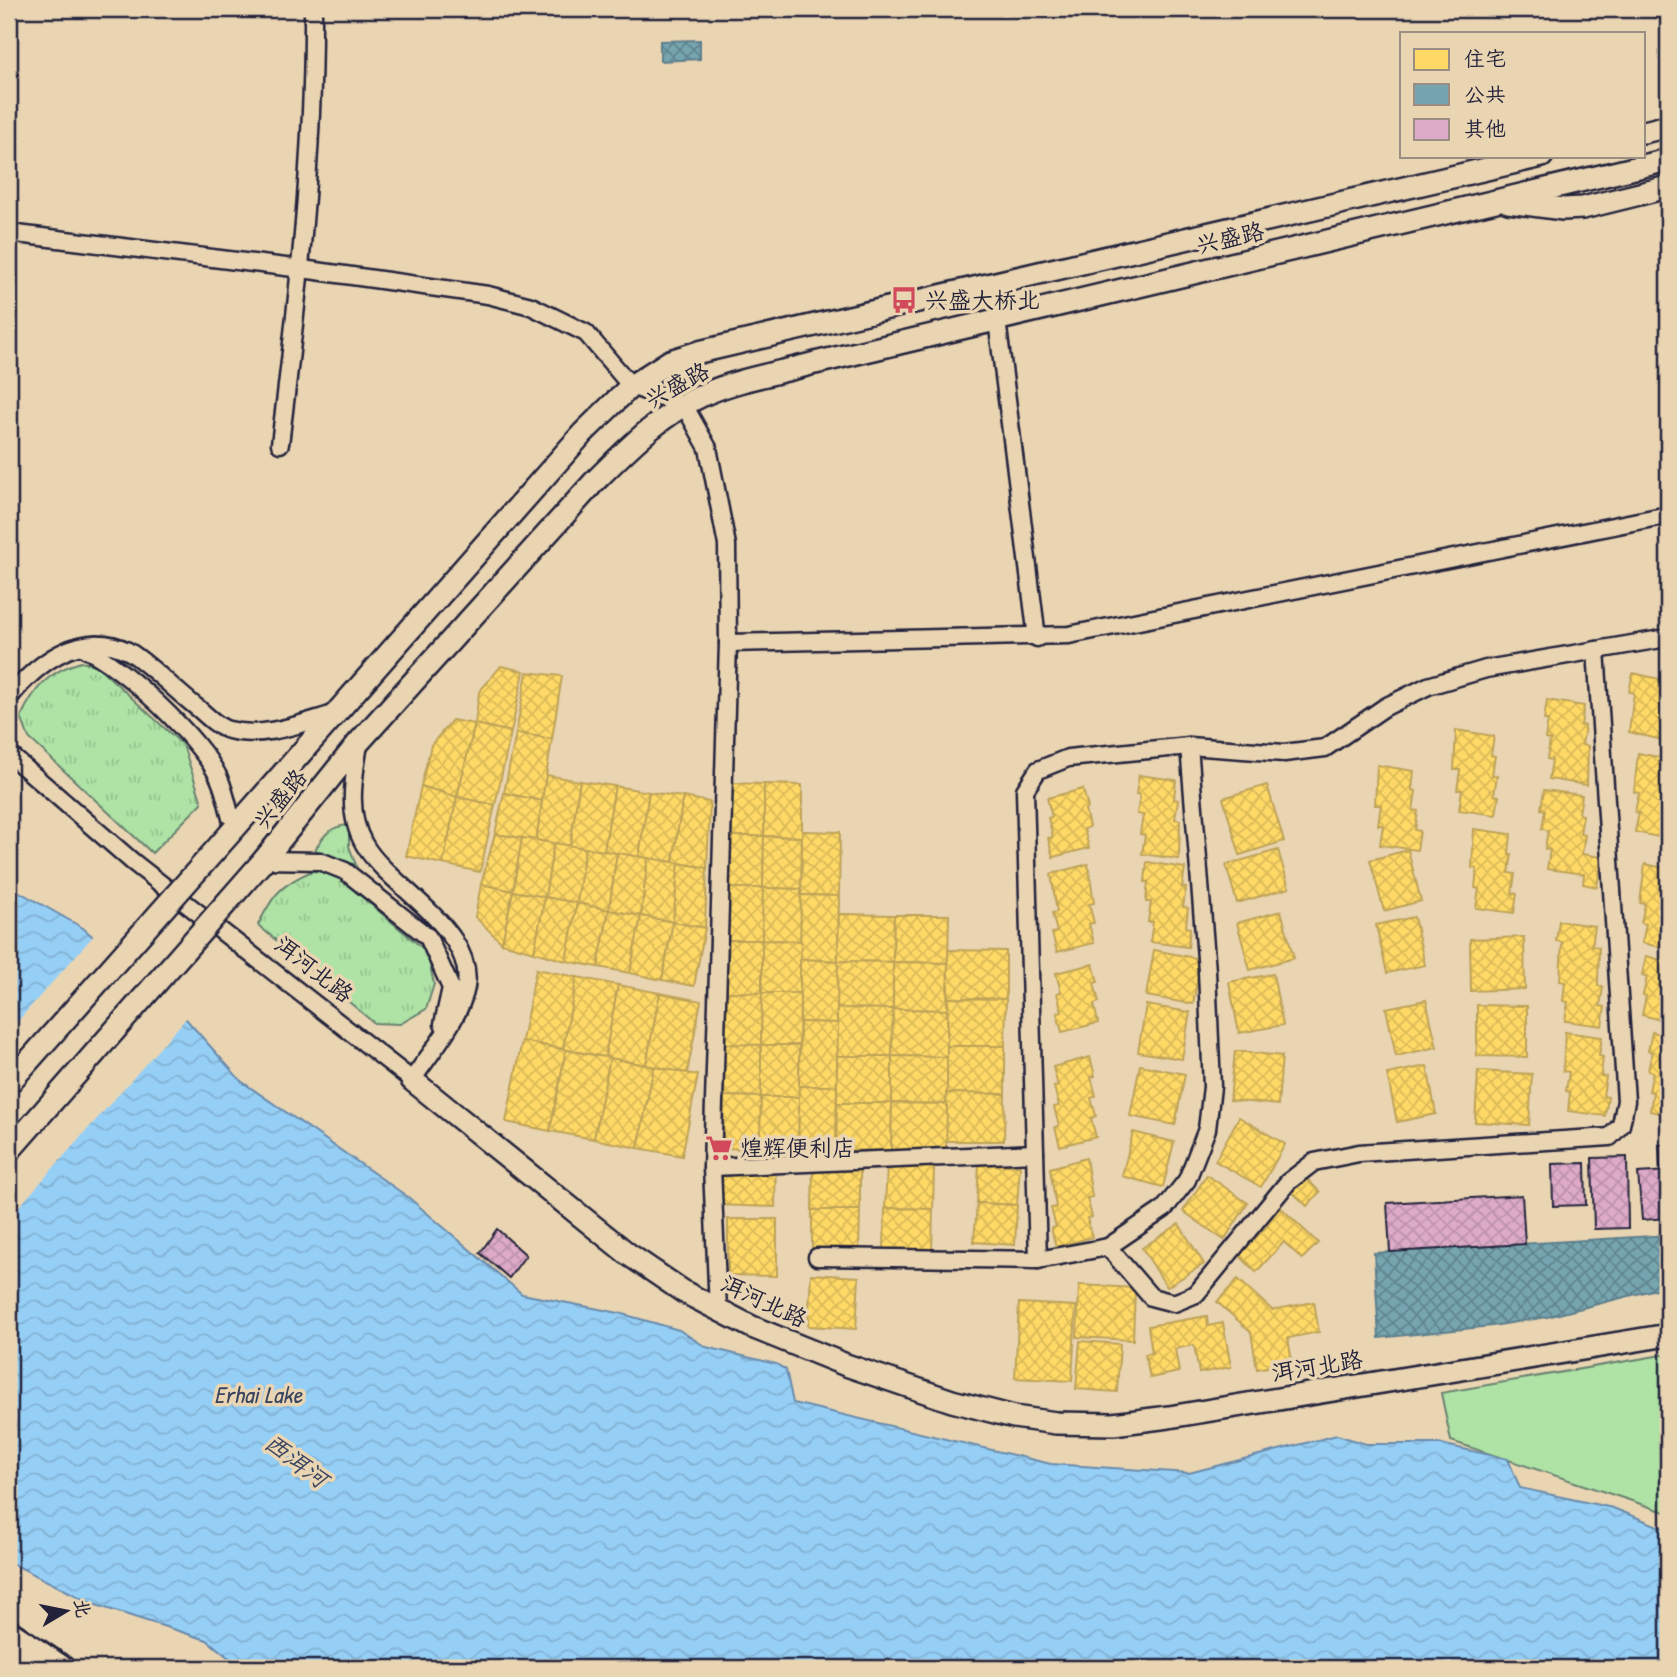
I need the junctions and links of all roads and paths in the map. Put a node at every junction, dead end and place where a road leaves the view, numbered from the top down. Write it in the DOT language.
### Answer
graph roads {
  1 [pos="313,9"];
  2 [pos="1668,126"];
  3 [pos="1646,132"];
  4 [pos="1533,158"];
  5 [pos="1668,160"];
  6 [pos="1668,187"];
  7 [pos="1496,200"];
  8 [pos="9,233"];
  9 [pos="302,269"];
  10 [pos="997,320"];
  11 [pos="631,386"];
  12 [pos="684,405"];
  13 [pos="280,444"];
  14 [pos="1668,514"];
  15 [pos="1037,638"];
  16 [pos="1667,638"];
  17 [pos="728,643"];
  18 [pos="80,646"];
  19 [pos="1596,650"];
  20 [pos="9,698"];
  21 [pos="334,714"];
  22 [pos="359,743"];
  23 [pos="1188,746"];
  24 [pos="11,753"];
  25 [pos="234,829"];
  26 [pos="264,860"];
  27 [pos="440,1037"];
  28 [pos="412,1080"];
  29 [pos="9,1083"];
  30 [pos="9,1151"];
  31 [pos="1035,1153"];
  32 [pos="712,1167"];
  33 [pos="1108,1247"];
  34 [pos="817,1257"];
  35 [pos="1038,1260"];
  36 [pos="718,1310"];
  37 [pos="1668,1335"];
  38 [pos="9,1633"];
  39 [pos="9,1657"];
  40 [pos="25,1668"];
  41 [pos="61,1668"];
  1 -- 9 [label="street"];
  2 -- 3 [label="street"];
  4 -- 11 [label="street, 兴盛路"];
  5 -- 7 [label="street, 兴盛路"];
  6 -- 7 [label="street"];
  7 -- 10 [label="street, 兴盛路"];
  8 -- 9 [label="street"];
  9 -- 11 [label="street"];
  9 -- 13 [label="street"];
  10 -- 12 [label="street, 兴盛路"];
  10 -- 15 [label="street"];
  11 -- 12 [label="street"];
  11 -- 21 [label="street, 兴盛路"];
  12 -- 17 [label="street"];
  12 -- 22 [label="street, 兴盛路"];
  14 -- 15 [label="street"];
  15 -- 17 [label="street"];
  16 -- 19 [label="street"];
  17 -- 32 [label="street"];
  18 -- 20 [label="street"];
  18 -- 21 [label="street"];
  18 -- 25 [label="street"];
  19 -- 23 [label="street"];
  19 -- 33 [label="street"];
  21 -- 25 [label="street, 兴盛路"];
  22 -- 26 [label="street, 兴盛路"];
  22 -- 27 [label="street"];
  23 -- 31 [label="street"];
  23 -- 33 [label="street"];
  24 -- 28 [label="street, 洱河北路"];
  25 -- 29 [label="street, 兴盛路, bridge"];
  26 -- 27 [label="street"];
  26 -- 30 [label="street, 兴盛路, bridge"];
  27 -- 28 [label="street"];
  28 -- 36 [label="street, 洱河北路"];
  31 -- 32 [label="street"];
  31 -- 35 [label="street"];
  32 -- 36 [label="street"];
  33 -- 35 [label="street"];
  34 -- 35 [label="street"];
  36 -- 37 [label="street, 洱河北路"];
  38 -- 41 [label="main road"];
  39 -- 40 [label="main road"];
}
